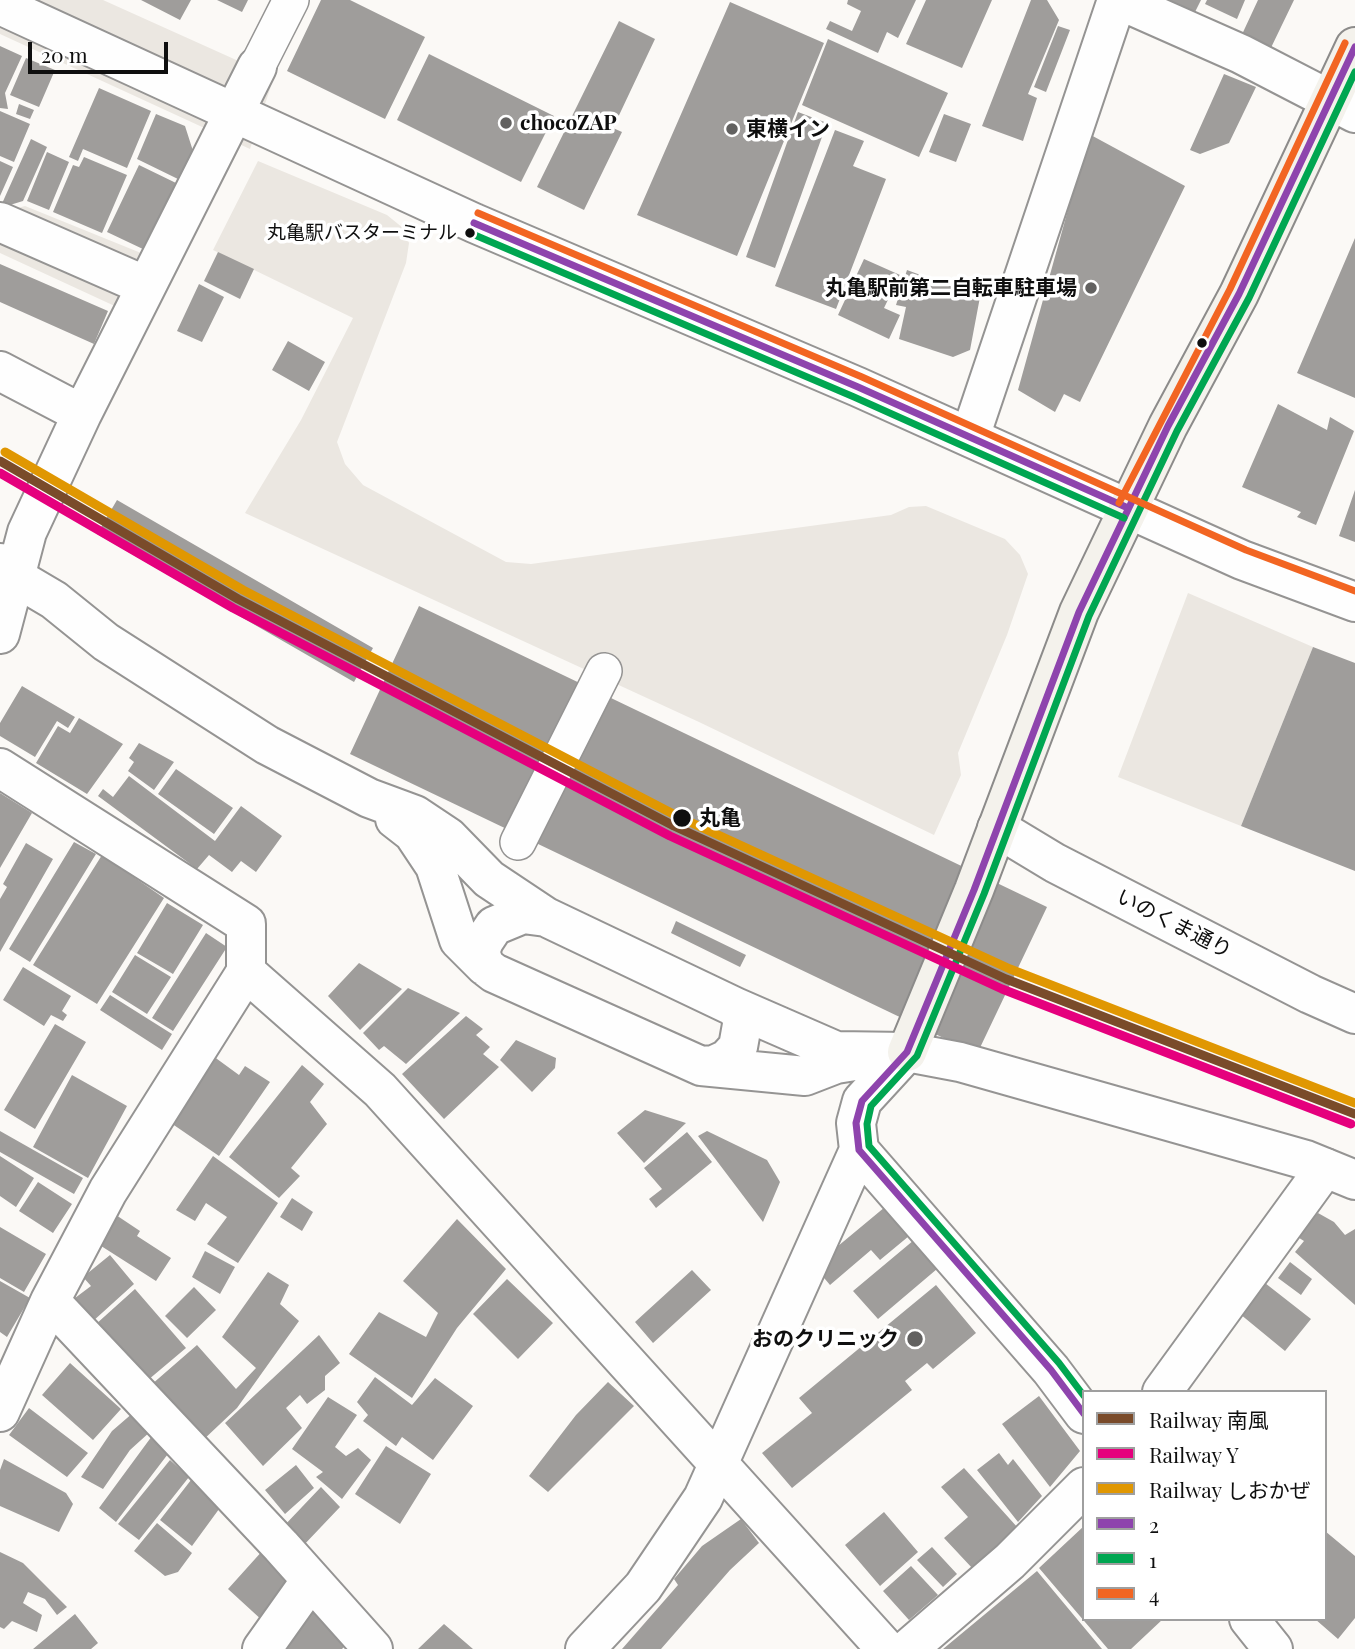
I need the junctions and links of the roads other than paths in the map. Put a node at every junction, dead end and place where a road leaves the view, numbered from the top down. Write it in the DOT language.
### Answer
graph roads {
  1 [pos="291,0"];
  2 [pos="1118,0"];
  3 [pos="0,5"];
  4 [pos="1355,47"];
  5 [pos="257,67"];
  6 [pos="1342,106"];
  7 [pos="234,113"];
  8 [pos="0,222"];
  9 [pos="146,286"];
  10 [pos="0,371"];
  11 [pos="82,414"];
  12 [pos="970,437"];
  13 [pos="1128,508"];
  14 [pos="5,572"];
  15 [pos="1355,602"];
  16 [pos="0,634"];
  17 [pos="604,671"];
  18 [pos="0,768"];
  19 [pos="369,798"];
  20 [pos="997,828"];
  21 [pos="518,842"];
  22 [pos="546,916"];
  23 [pos="485,966"];
  24 [pos="246,972"];
  25 [pos="735,1007"];
  26 [pos="1355,1014"];
  27 [pos="907,1052"];
  28 [pos="702,1066"];
  29 [pos="859,1150"];
  30 [pos="1340,1174"];
  31 [pos="50,1301"];
  32 [pos="1164,1390"];
  33 [pos="1082,1411"];
  34 [pos="0,1412"];
  35 [pos="718,1465"];
  36 [pos="1082,1489"];
  37 [pos="311,1580"];
  38 [pos="1251,1621"];
  39 [pos="262,1649"];
  40 [pos="373,1649"];
  41 [pos="585,1649"];
  42 [pos="886,1649"];
  43 [pos="908,1649"];
  44 [pos="1273,1649"];
  1 -- 5 [label="street"];
  2 -- 6 [label="street"];
  2 -- 12 [label="street"];
  3 -- 7 [label="street"];
  4 -- 6 [label="main road"];
  5 -- 7 [label="street"];
  6 -- 13 [label="main road"];
  7 -- 9 [label="street"];
  7 -- 12 [label="street"];
  8 -- 9 [label="street"];
  9 -- 11 [label="street"];
  10 -- 11 [label="street"];
  11 -- 14 [label="street"];
  12 -- 13 [label="street"];
  13 -- 15 [label="street"];
  13 -- 20 [label="main road"];
  14 -- 16 [label="street"];
  14 -- 19 [label="street"];
  17 -- 21 [label="street"];
  18 -- 24 [label="street"];
  19 -- 22 [label="street"];
  19 -- 23 [label="street"];
  20 -- 26 [label="street, いのくま通り"];
  20 -- 27 [label="main road"];
  22 -- 23 [label="street"];
  22 -- 25 [label="street"];
  23 -- 28 [label="street"];
  24 -- 31 [label="street"];
  24 -- 35 [label="street"];
  25 -- 27 [label="street"];
  25 -- 28 [label="street"];
  27 -- 28 [label="street"];
  27 -- 29 [label="street"];
  27 -- 30 [label="street"];
  29 -- 33 [label="street"];
  29 -- 35 [label="street"];
  30 -- 32 [label="street"];
  31 -- 34 [label="street"];
  31 -- 37 [label="street"];
  35 -- 41 [label="street"];
  35 -- 42 [label="street"];
  36 -- 43 [label="street"];
  37 -- 39 [label="street"];
  37 -- 40 [label="street"];
  38 -- 44 [label="street"];
}
